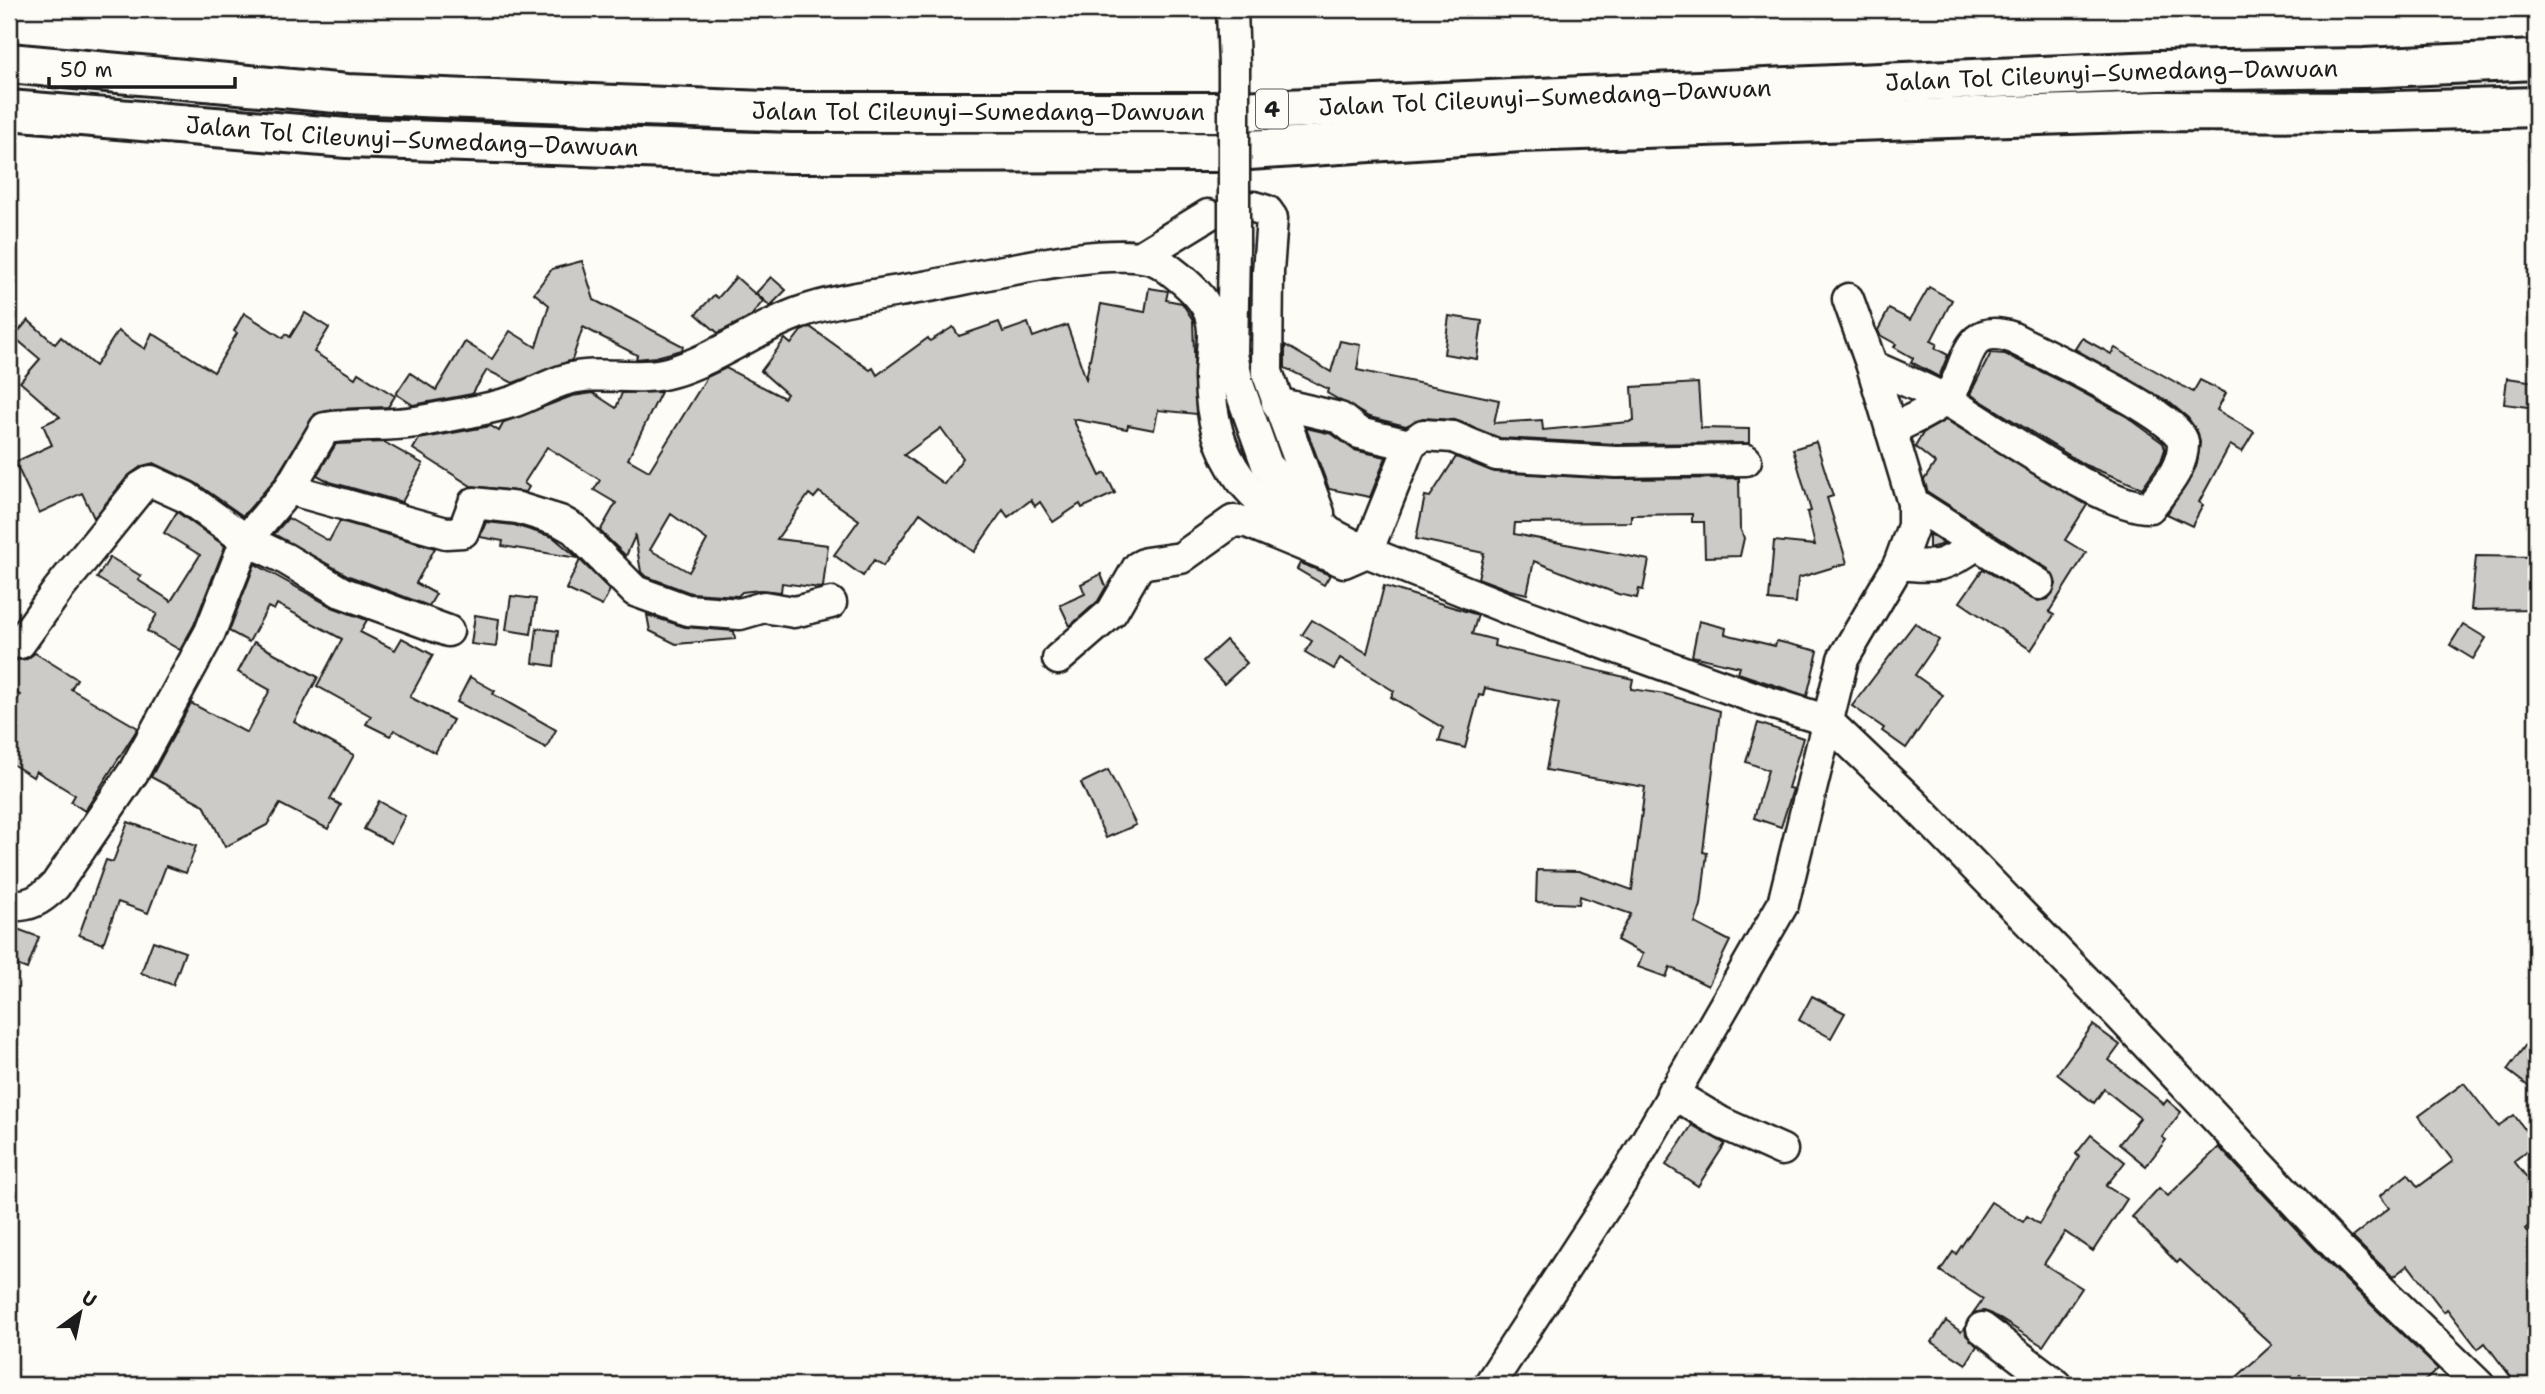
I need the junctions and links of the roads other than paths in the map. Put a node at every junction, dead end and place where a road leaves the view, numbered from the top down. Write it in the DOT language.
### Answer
graph roads {
  1 [pos="1232,9"];
  2 [pos="2536,60"];
  3 [pos="9,63"];
  4 [pos="2536,107"];
  5 [pos="9,110"];
  6 [pos="1254,207"];
  7 [pos="1208,215"];
  8 [pos="1141,256"];
  9 [pos="1848,299"];
  10 [pos="1872,366"];
  11 [pos="1945,400"];
  12 [pos="1277,403"];
  13 [pos="1891,430"];
  14 [pos="1410,445"];
  15 [pos="1746,460"];
  16 [pos="289,489"];
  17 [pos="1913,503"];
  18 [pos="1328,532"];
  19 [pos="246,540"];
  20 [pos="1976,545"];
  21 [pos="1367,552"];
  22 [pos="1899,564"];
  23 [pos="2039,584"];
  24 [pos="831,603"];
  25 [pos="448,631"];
  26 [pos="20,643"];
  27 [pos="1058,659"];
  28 [pos="1826,720"];
  29 [pos="9,905"];
  30 [pos="1672,1093"];
  31 [pos="1782,1150"];
  32 [pos="1982,1328"];
  33 [pos="1489,1385"];
  34 [pos="2057,1385"];
  35 [pos="2479,1385"];
  1 -- 18 [label="street, bridge"];
  2 -- 3 [label="highway, Jalan Tol Cileunyi–Sumedang–Dawuan / 4"];
  4 -- 5 [label="highway, Jalan Tol Cileunyi–Sumedang–Dawuan / 4"];
  6 -- 12 [label="street"];
  7 -- 8 [label="street"];
  8 -- 16 [label="street"];
  8 -- 18 [label="street"];
  9 -- 10 [label="street"];
  10 -- 11 [label="street"];
  10 -- 13 [label="street"];
  11 -- 11 [label="street"];
  11 -- 13 [label="street"];
  12 -- 14 [label="street"];
  12 -- 18 [label="street"];
  13 -- 17 [label="street"];
  14 -- 15 [label="street"];
  14 -- 21 [label="street"];
  16 -- 19 [label="street"];
  16 -- 24 [label="street"];
  17 -- 20 [label="street"];
  17 -- 22 [label="street"];
  18 -- 21 [label="street"];
  19 -- 25 [label="street"];
  19 -- 26 [label="street"];
  19 -- 29 [label="street"];
  20 -- 22 [label="street"];
  20 -- 23 [label="street"];
  21 -- 27 [label="street"];
  21 -- 28 [label="street"];
  22 -- 28 [label="street"];
  28 -- 30 [label="street"];
  28 -- 35 [label="street"];
  30 -- 31 [label="street"];
  30 -- 33 [label="street"];
  32 -- 34 [label="street"];
}
